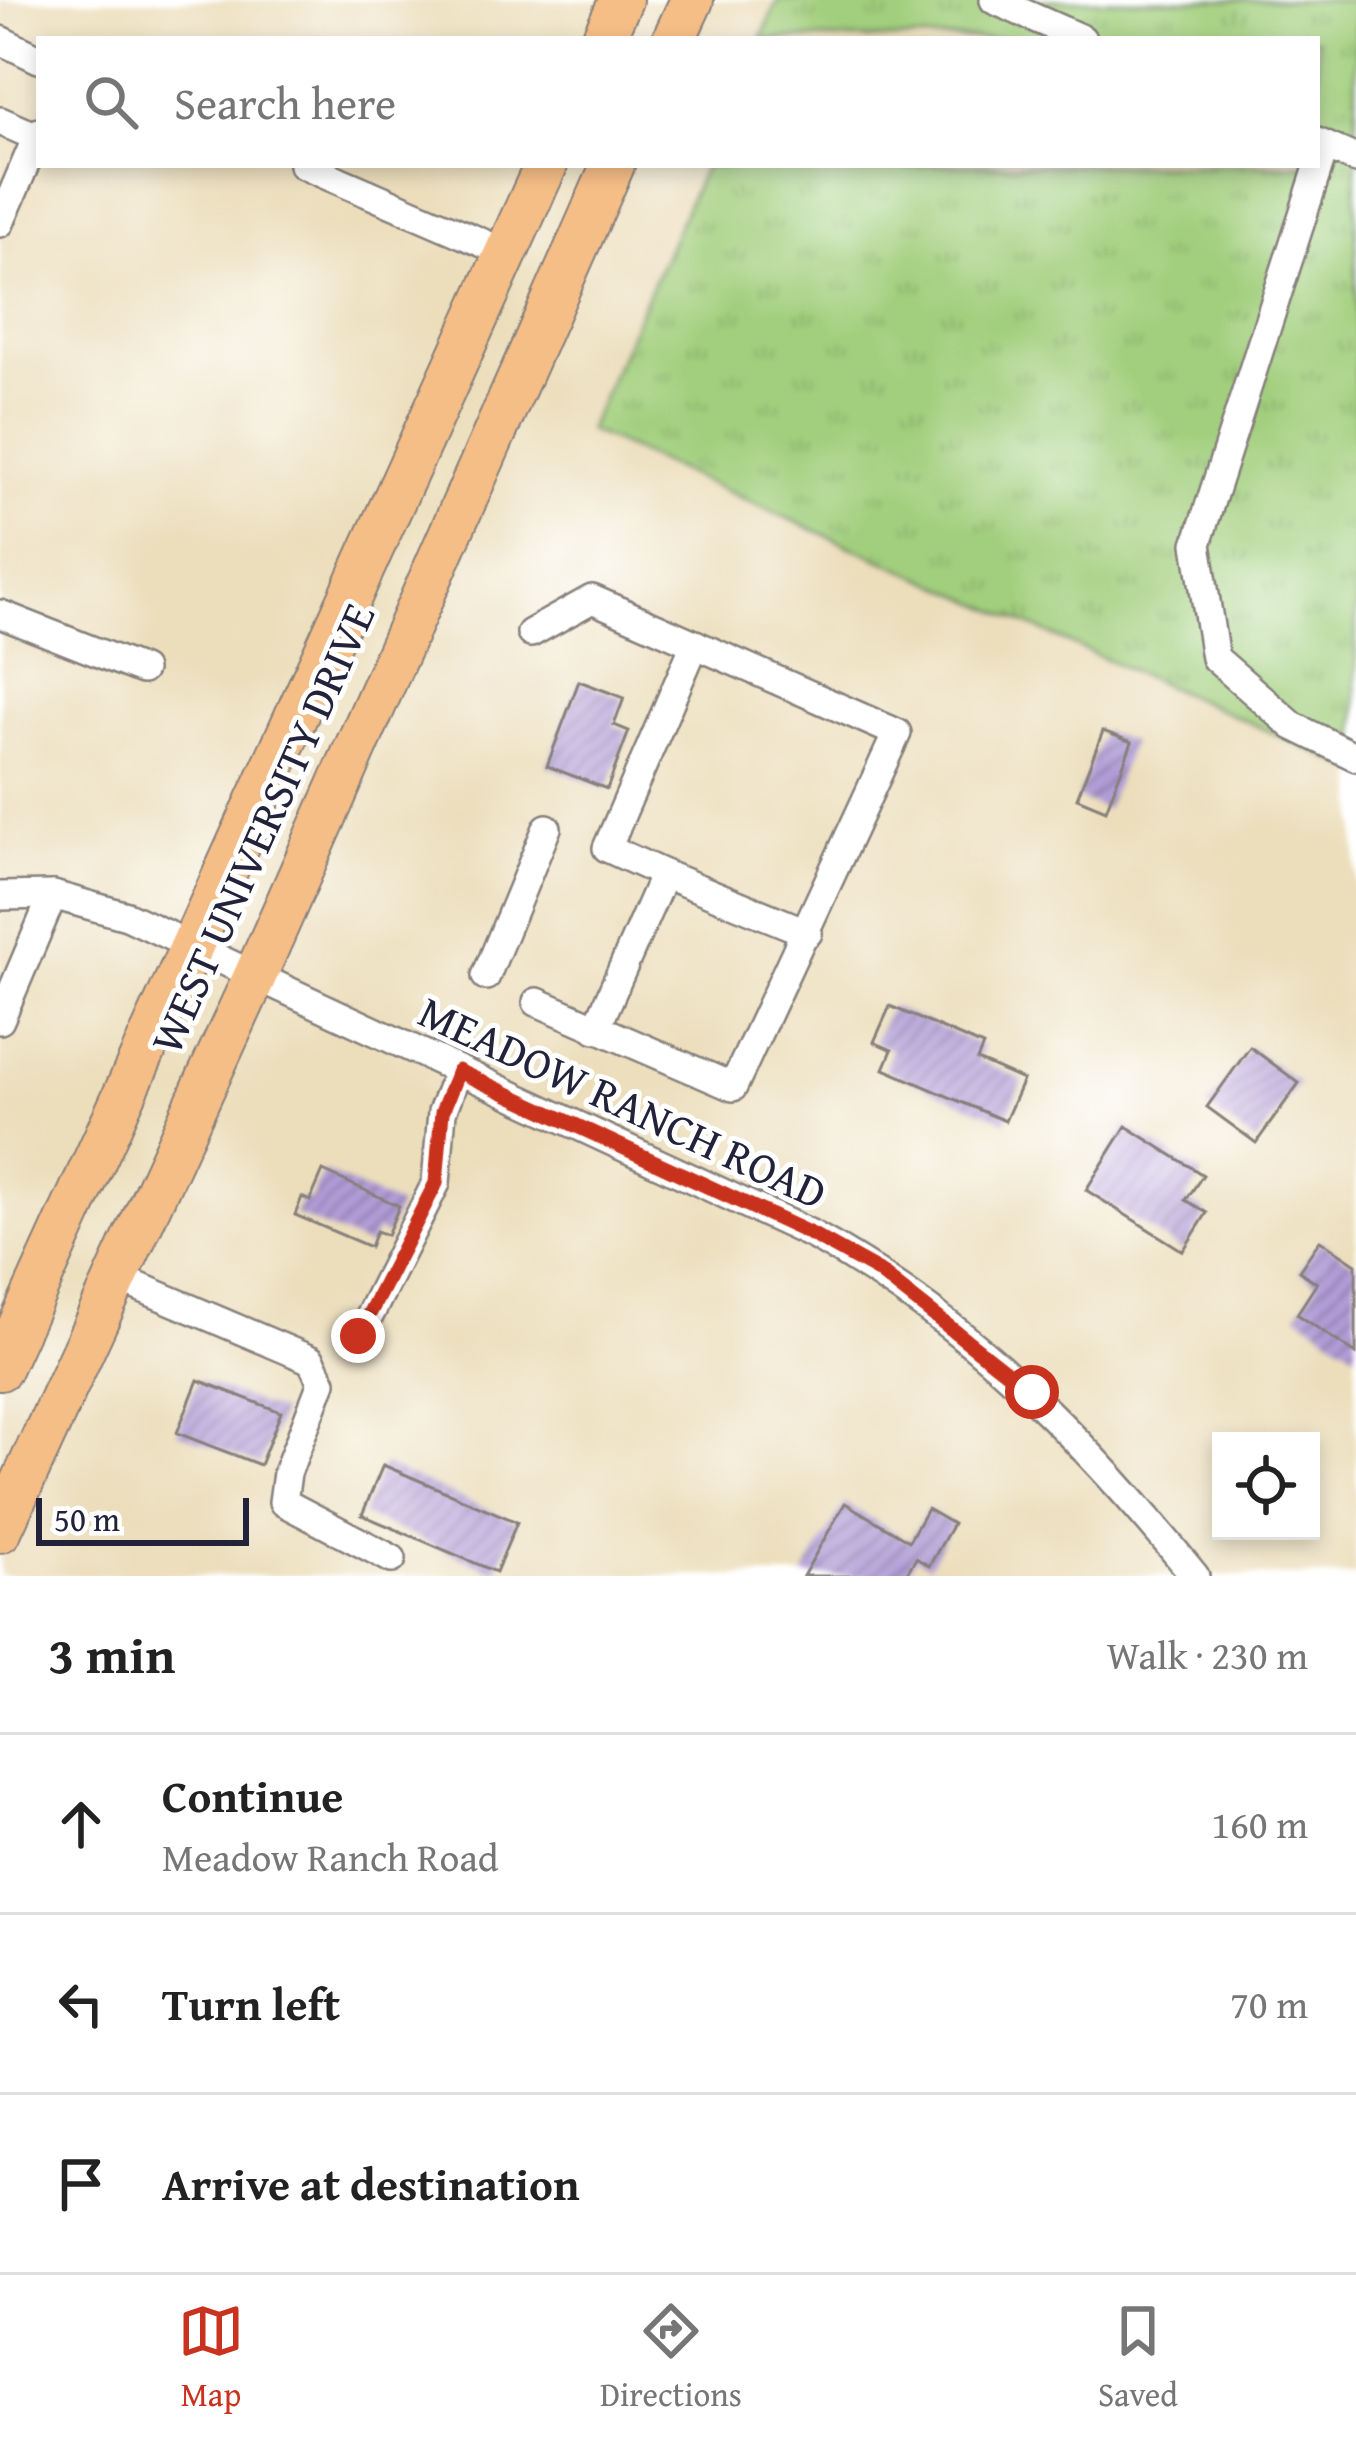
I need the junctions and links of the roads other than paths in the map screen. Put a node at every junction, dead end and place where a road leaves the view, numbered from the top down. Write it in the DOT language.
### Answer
graph roads {
  1 [pos="621,0"];
  2 [pos="692,0"];
  3 [pos="994,0"];
  4 [pos="604,36"];
  5 [pos="675,36"];
  6 [pos="1075,36"];
  7 [pos="0,40"];
  8 [pos="36,57"];
  9 [pos="0,121"];
  10 [pos="36,133"];
  11 [pos="36,139"];
  12 [pos="1321,144"];
  13 [pos="1356,159"];
  14 [pos="310,168"];
  15 [pos="545,168"];
  16 [pos="613,168"];
  17 [pos="1314,168"];
  18 [pos="0,223"];
  19 [pos="506,253"];
  20 [pos="0,614"];
  21 [pos="531,633"];
  22 [pos="695,644"];
  23 [pos="142,670"];
  24 [pos="1356,757"];
  25 [pos="547,828"];
  26 [pos="664,874"];
  27 [pos="53,895"];
  28 [pos="0,896"];
  29 [pos="808,933"];
  30 [pos="191,946"];
  31 [pos="255,976"];
  32 [pos="486,976"];
  33 [pos="536,1002"];
  34 [pos="0,1020"];
  35 [pos="596,1029"];
  36 [pos="458,1071"];
  37 [pos="116,1277"];
  38 [pos="358,1336"];
  39 [pos="0,1369"];
  40 [pos="0,1531"];
  41 [pos="392,1558"];
  42 [pos="1196,1576"];
  1 -- 4 [label="highway"];
  2 -- 5 [label="highway"];
  3 -- 6 [label="street"];
  7 -- 8 [label="street"];
  9 -- 10 [label="street"];
  11 -- 18 [label="street"];
  12 -- 13 [label="street"];
  14 -- 19 [label="street"];
  15 -- 19 [label="highway, WEST UNIVERSITY DRIVE"];
  16 -- 31 [label="highway, WEST UNIVERSITY DRIVE"];
  17 -- 24 [label="street"];
  19 -- 30 [label="highway, WEST UNIVERSITY DRIVE"];
  20 -- 23 [label="street"];
  21 -- 22 [label="street"];
  22 -- 26 [label="street"];
  22 -- 29 [label="street"];
  25 -- 32 [label="street"];
  26 -- 29 [label="street"];
  26 -- 35 [label="street"];
  27 -- 28 [label="street, MEADOW RANCH ROAD"];
  27 -- 30 [label="street, MEADOW RANCH ROAD"];
  27 -- 34 [label="street"];
  29 -- 35 [label="street"];
  30 -- 31 [label="street, MEADOW RANCH ROAD"];
  30 -- 39 [label="highway, WEST UNIVERSITY DRIVE"];
  31 -- 36 [label="street, MEADOW RANCH ROAD"];
  31 -- 37 [label="highway, WEST UNIVERSITY DRIVE"];
  33 -- 35 [label="street"];
  36 -- 38 [label="street"];
  36 -- 42 [label="street, MEADOW RANCH ROAD"];
  37 -- 40 [label="highway, WEST UNIVERSITY DRIVE"];
  37 -- 41 [label="street"];
}
